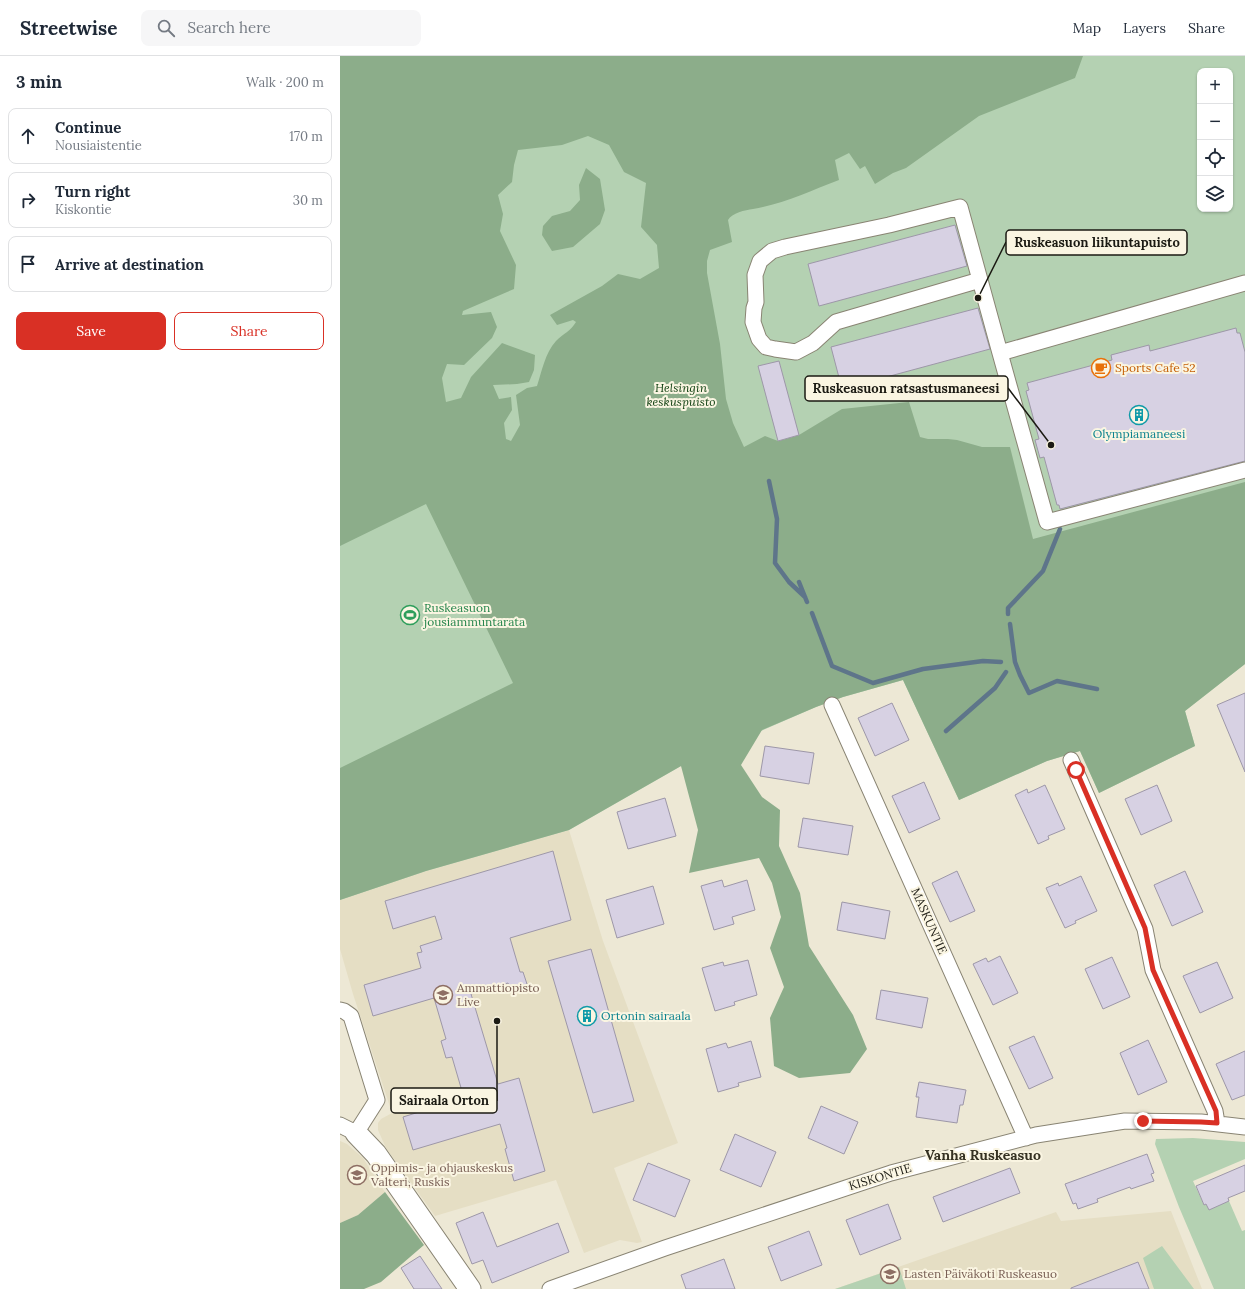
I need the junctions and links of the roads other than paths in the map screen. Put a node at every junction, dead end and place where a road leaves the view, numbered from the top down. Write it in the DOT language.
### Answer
graph roads {
  1 [pos="980,280"];
  2 [pos="1245,283"];
  3 [pos="1000,353"];
  4 [pos="1245,470"];
  5 [pos="832,705"];
  6 [pos="1071,760"];
  7 [pos="340,1010"];
  8 [pos="1217,1123"];
  9 [pos="1245,1127"];
  10 [pos="348,1129"];
  11 [pos="1026,1138"];
  12 [pos="470,1289"];
  13 [pos="550,1289"];
  1 -- 1 [label="street"];
  1 -- 3 [label="street"];
  2 -- 3 [label="street"];
  3 -- 4 [label="street"];
  5 -- 11 [label="street, MASKUNTIE"];
  6 -- 8 [label="street"];
  7 -- 10 [label="street"];
  8 -- 9 [label="street, KISKONTIE"];
  8 -- 11 [label="street, KISKONTIE"];
  10 -- 12 [label="street"];
  11 -- 13 [label="street, KISKONTIE"];
}
